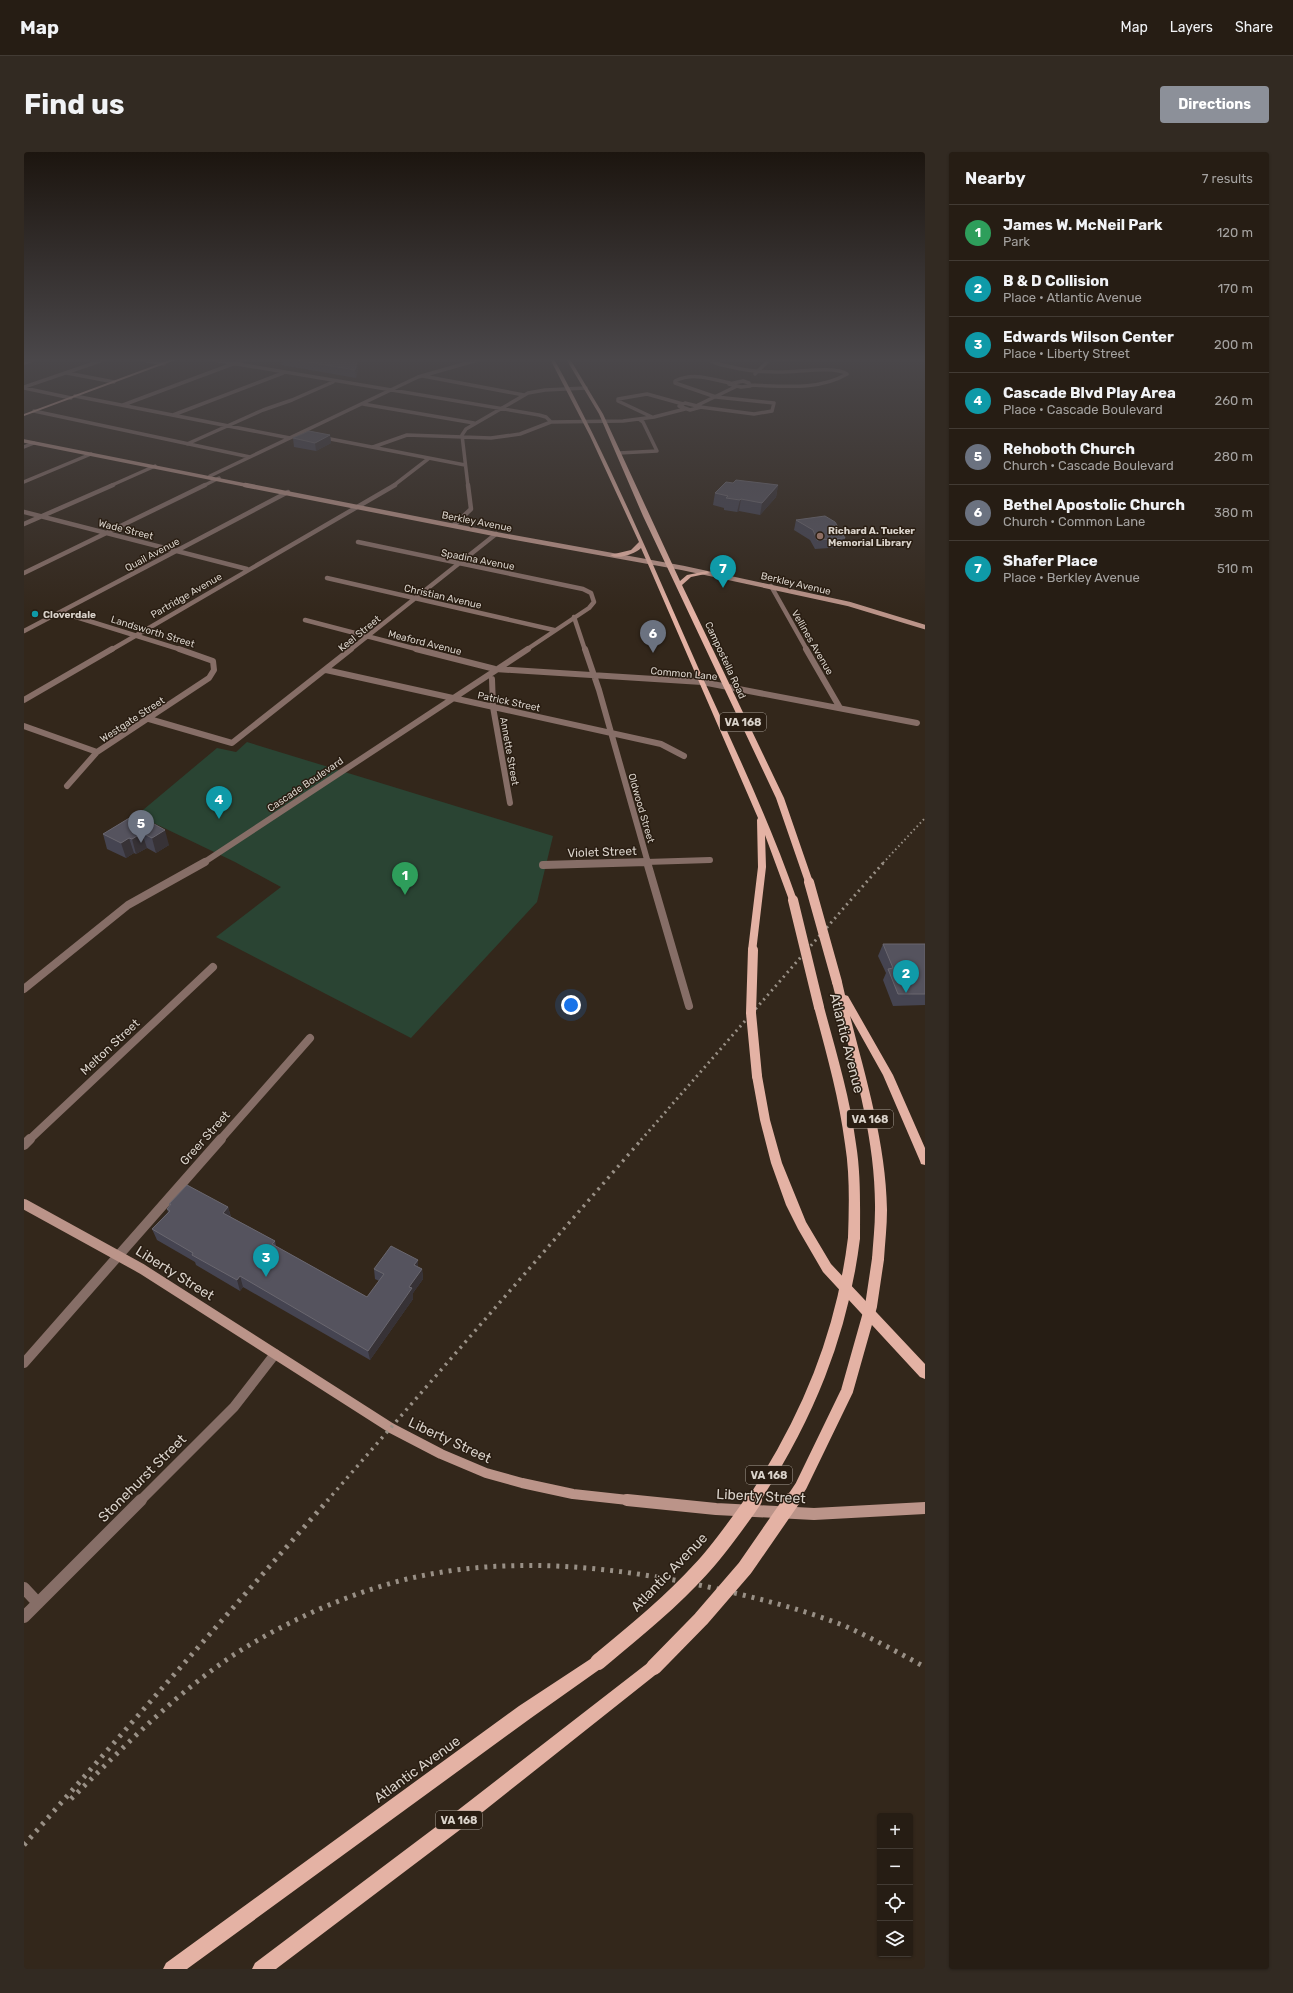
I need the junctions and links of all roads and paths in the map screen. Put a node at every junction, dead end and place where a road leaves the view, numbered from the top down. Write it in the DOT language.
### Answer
graph roads {
  1 [pos="38,444"];
  2 [pos="187,444"];
  3 [pos="278,444"];
  4 [pos="353,444"];
  5 [pos="384,444"];
  6 [pos="463,444"];
  7 [pos="597,444"];
  8 [pos="615,444"];
  9 [pos="655,444"];
  10 [pos="373,448"];
  11 [pos="619,453"];
  12 [pos="91,454"];
  13 [pos="250,457"];
  14 [pos="428,459"];
  15 [pos="465,465"];
  16 [pos="155,466"];
  17 [pos="210,476"];
  18 [pos="220,478"];
  19 [pos="24,482"];
  20 [pos="288,492"];
  21 [pos="358,506"];
  22 [pos="24,512"];
  23 [pos="42,517"];
  24 [pos="24,524"];
  25 [pos="454,525"];
  26 [pos="106,533"];
  27 [pos="496,534"];
  28 [pos="358,542"];
  29 [pos="641,544"];
  30 [pos="176,551"];
  31 [pos="613,555"];
  32 [pos="649,561"];
  33 [pos="458,565"];
  34 [pos="670,565"];
  35 [pos="247,569"];
  36 [pos="24,573"];
  37 [pos="707,573"];
  38 [pos="327,578"];
  39 [pos="679,584"];
  40 [pos="771,586"];
  41 [pos="593,596"];
  42 [pos="415,599"];
  43 [pos="60,612"];
  44 [pos="574,617"];
  45 [pos="305,620"];
  46 [pos="925,627"];
  47 [pos="554,630"];
  48 [pos="24,631"];
  49 [pos="136,634"];
  50 [pos="368,637"];
  51 [pos="215,665"];
  52 [pos="495,669"];
  53 [pos="326,670"];
  54 [pos="593,676"];
  55 [pos="492,679"];
  56 [pos="702,682"];
  57 [pos="726,686"];
  58 [pos="453,698"];
  59 [pos="24,700"];
  60 [pos="493,707"];
  61 [pos="840,708"];
  62 [pos="149,719"];
  63 [pos="917,723"];
  64 [pos="24,726"];
  65 [pos="610,732"];
  66 [pos="97,752"];
  67 [pos="684,756"];
  68 [pos="67,786"];
  69 [pos="510,803"];
  70 [pos="761,814"];
  71 [pos="710,860"];
  72 [pos="647,861"];
  73 [pos="543,865"];
  74 [pos="213,967"];
  75 [pos="837,982"];
  76 [pos="24,989"];
  77 [pos="689,1006"];
  78 [pos="310,1038"];
  79 [pos="24,1145"];
  80 [pos="925,1161"];
  81 [pos="24,1204"];
  82 [pos="118,1255"];
  83 [pos="276,1354"];
  84 [pos="24,1362"];
  85 [pos="925,1373"];
  86 [pos="925,1508"];
  87 [pos="24,1588"];
  88 [pos="38,1603"];
  89 [pos="24,1618"];
  90 [pos="172,1969"];
  91 [pos="261,1969"];
  1 -- 12 [label="street, Berkley Avenue"];
  2 -- 13 [label="street"];
  3 -- 13 [label="street"];
  4 -- 10 [label="street"];
  5 -- 10 [label="street"];
  6 -- 15 [label="street"];
  7 -- 29 [label="main road, VA 168"];
  8 -- 11 [label="main road, Campostella Road / VA 168"];
  9 -- 11 [label="street"];
  10 -- 14 [label="street"];
  11 -- 34 [label="main road, Campostella Road / VA 168"];
  12 -- 16 [label="street, Berkley Avenue"];
  12 -- 19 [label="street"];
  13 -- 17 [label="street"];
  14 -- 15 [label="street"];
  14 -- 21 [label="street, Partridge Avenue"];
  15 -- 25 [label="street"];
  16 -- 17 [label="street, Berkley Avenue"];
  16 -- 23 [label="street"];
  17 -- 18 [label="street, Berkley Avenue"];
  18 -- 20 [label="street, Berkley Avenue"];
  18 -- 26 [label="street"];
  20 -- 21 [label="street, Berkley Avenue"];
  20 -- 30 [label="street, Quail Avenue"];
  21 -- 25 [label="street, Berkley Avenue"];
  21 -- 35 [label="street, Partridge Avenue"];
  22 -- 23 [label="street, Wade Street"];
  23 -- 24 [label="street"];
  23 -- 26 [label="street, Wade Street"];
  25 -- 27 [label="street, Berkley Avenue"];
  26 -- 30 [label="street, Wade Street"];
  26 -- 36 [label="street"];
  27 -- 31 [label="street, Berkley Avenue"];
  27 -- 33 [label="street, Keel Street"];
  28 -- 33 [label="street, Spadina Avenue"];
  29 -- 31 [label="main road"];
  29 -- 32 [label="main road, VA 168"];
  30 -- 35 [label="street, Wade Street"];
  30 -- 43 [label="street, Quail Avenue"];
  31 -- 32 [label="street, Berkley Avenue"];
  32 -- 34 [label="street, Berkley Avenue"];
  32 -- 56 [label="main road, VA 168"];
  33 -- 41 [label="street, Spadina Avenue"];
  33 -- 42 [label="street, Keel Street"];
  34 -- 37 [label="street, Berkley Avenue"];
  34 -- 39 [label="main road, Campostella Road / VA 168"];
  35 -- 49 [label="street, Partridge Avenue"];
  37 -- 39 [label="main road"];
  37 -- 40 [label="street, Berkley Avenue"];
  38 -- 42 [label="street, Christian Avenue"];
  39 -- 57 [label="main road, Campostella Road / VA 168"];
  40 -- 46 [label="street, Berkley Avenue"];
  40 -- 61 [label="street, Vellines Avenue"];
  41 -- 44 [label="street, Cascade Boulevard"];
  42 -- 47 [label="street, Christian Avenue"];
  42 -- 50 [label="street, Keel Street"];
  43 -- 48 [label="street, Quail Avenue"];
  43 -- 49 [label="street, Landsworth Street"];
  44 -- 47 [label="street, Cascade Boulevard"];
  44 -- 54 [label="street, Oldwood Street"];
  45 -- 50 [label="street, Meaford Avenue"];
  47 -- 52 [label="street, Cascade Boulevard"];
  49 -- 51 [label="street, Landsworth Street"];
  49 -- 59 [label="street, Partridge Avenue"];
  50 -- 52 [label="street, Meaford Avenue"];
  50 -- 53 [label="street, Keel Street"];
  51 -- 62 [label="street, Westgate Street"];
  52 -- 54 [label="street, Common Lane"];
  52 -- 58 [label="street, Cascade Boulevard"];
  53 -- 58 [label="street, Patrick Street"];
  53 -- 62 [label="street, Keel Street"];
  54 -- 56 [label="street, Common Lane"];
  54 -- 65 [label="street, Oldwood Street"];
  55 -- 60 [label="street, Annette Street"];
  56 -- 57 [label="street, Common Lane"];
  56 -- 70 [label="main road, VA 168"];
  57 -- 61 [label="street, Common Lane"];
  57 -- 75 [label="main road, Campostella Road / VA 168, bridge"];
  58 -- 60 [label="street, Patrick Street"];
  58 -- 76 [label="street, Cascade Boulevard"];
  60 -- 65 [label="street, Patrick Street"];
  60 -- 69 [label="street, Annette Street"];
  61 -- 63 [label="street, Common Lane"];
  62 -- 66 [label="street, Westgate Street"];
  64 -- 66 [label="street, Westgate Street"];
  65 -- 67 [label="street, Patrick Street"];
  65 -- 72 [label="street, Oldwood Street"];
  66 -- 68 [label="street"];
  70 -- 85 [label="main road, bridge"];
  70 -- 90 [label="main road, Atlantic Avenue / VA 168, bridge"];
  71 -- 72 [label="street, Violet Street"];
  72 -- 73 [label="street, Violet Street"];
  72 -- 77 [label="street, Oldwood Street"];
  74 -- 79 [label="street, Melton Street"];
  75 -- 80 [label="main road"];
  75 -- 91 [label="main road, Atlantic Avenue / VA 168, bridge"];
  78 -- 82 [label="street, Greer Street"];
  81 -- 82 [label="street, Liberty Street"];
  82 -- 83 [label="street, Liberty Street"];
  82 -- 84 [label="street, Greer Street"];
  83 -- 86 [label="street, Liberty Street"];
  83 -- 88 [label="street, Stonehurst Street"];
  87 -- 88 [label="street"];
  88 -- 89 [label="street, Stonehurst Street"];
}
